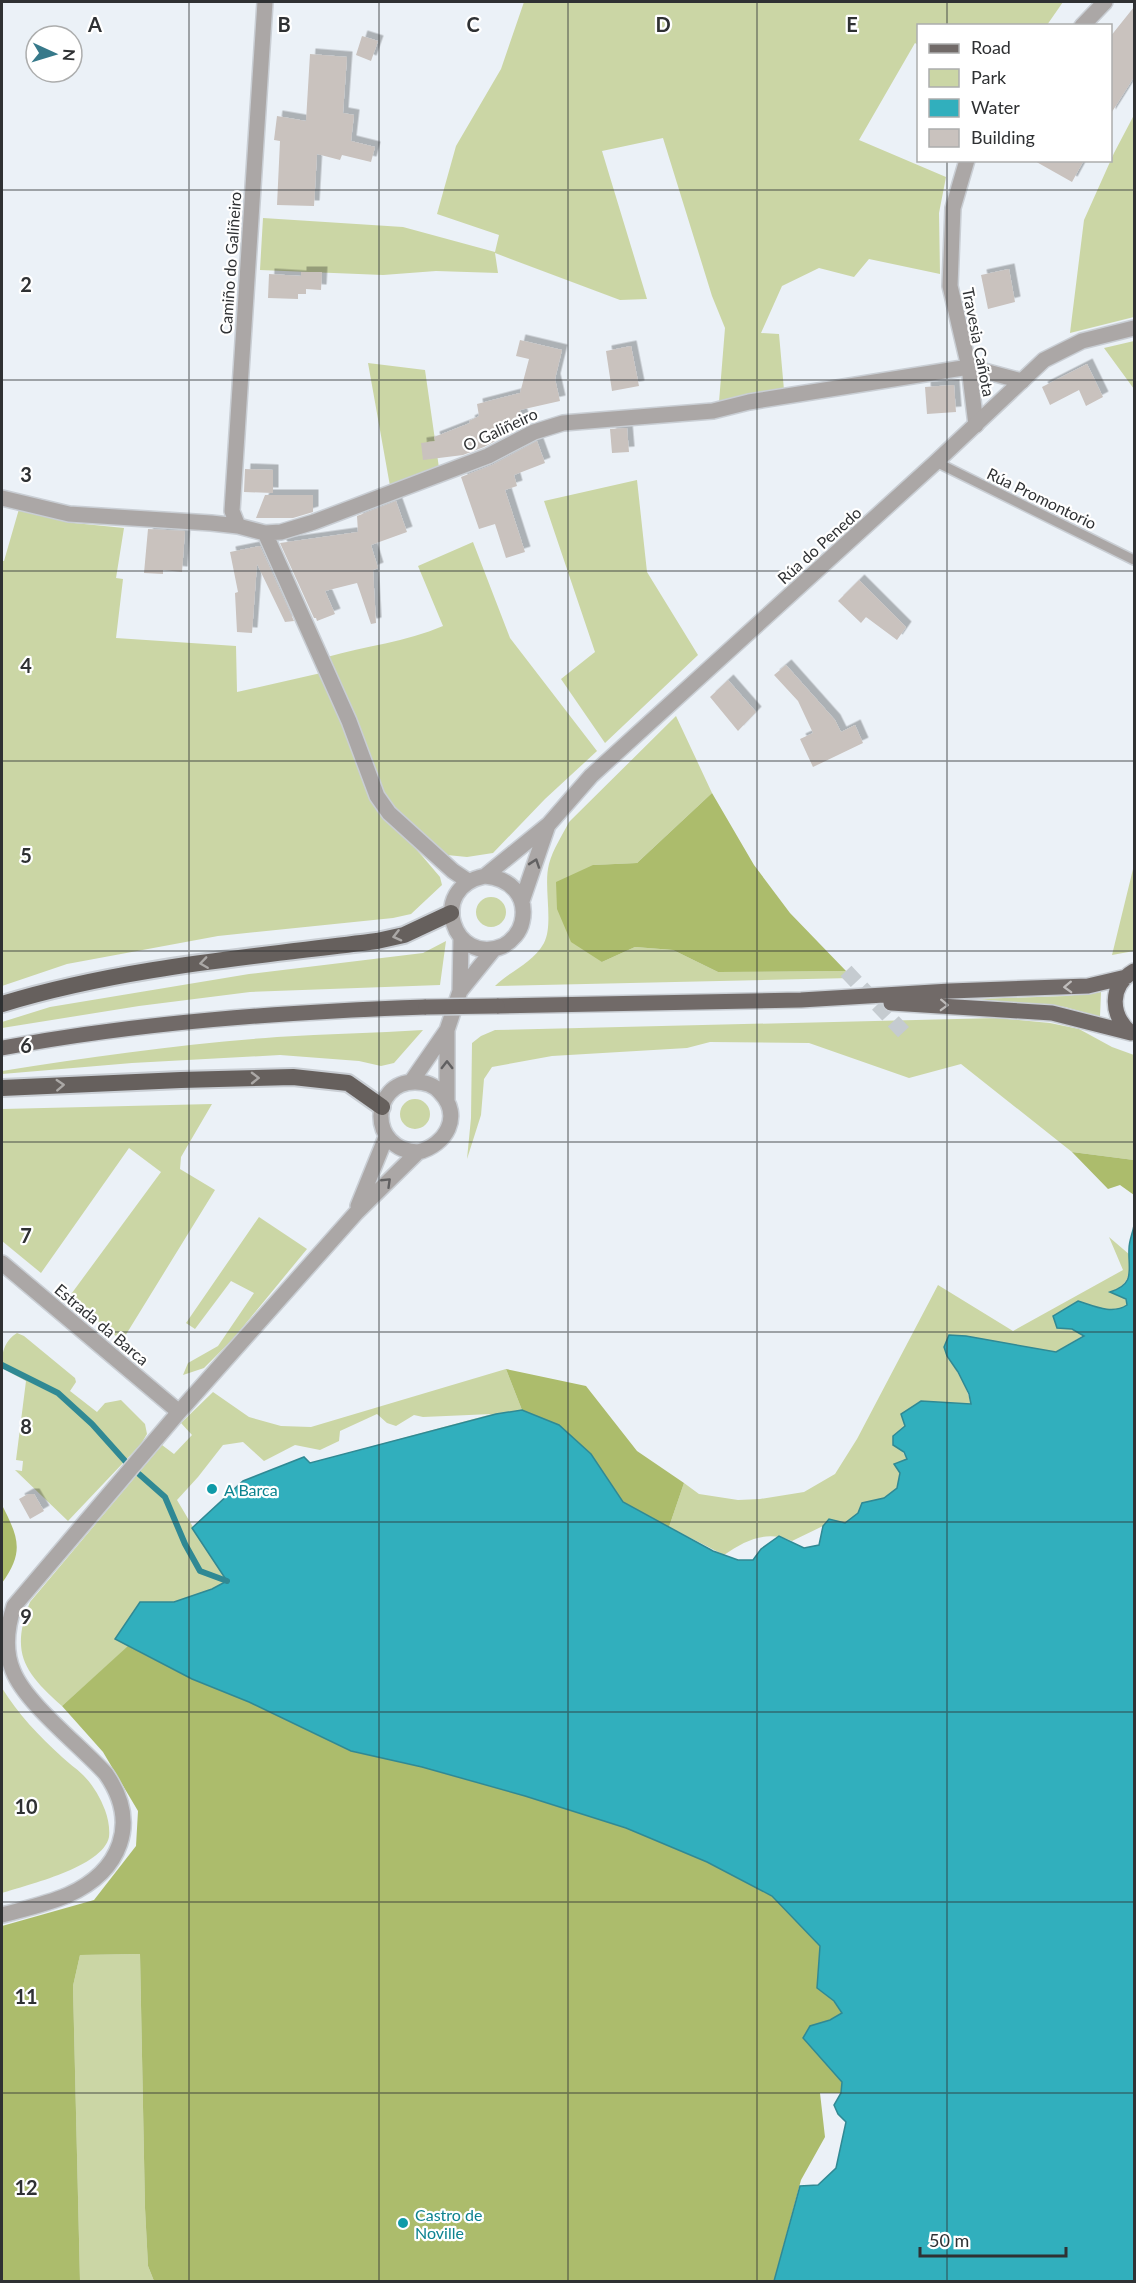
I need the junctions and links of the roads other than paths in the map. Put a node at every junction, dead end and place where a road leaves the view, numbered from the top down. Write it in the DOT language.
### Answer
graph roads {
  1 [pos="265,2"];
  2 [pos="1105,2"];
  3 [pos="1084,24"];
  4 [pos="966,162"];
  5 [pos="1134,328"];
  6 [pos="969,367"];
  7 [pos="1022,381"];
  8 [pos="976,425"];
  9 [pos="936,462"];
  10 [pos="2,498"];
  11 [pos="238,526"];
  12 [pos="265,533"];
  13 [pos="1134,560"];
  14 [pos="549,824"];
  15 [pos="485,876"];
  16 [pos="468,881"];
  17 [pos="522,902"];
  18 [pos="451,913"];
  19 [pos="461,938"];
  20 [pos="494,949"];
  21 [pos="1130,974"];
  22 [pos="460,991"];
  23 [pos="801,1000"];
  24 [pos="2,1004"];
  25 [pos="447,1030"];
  26 [pos="1132,1034"];
  27 [pos="2,1048"];
  28 [pos="411,1082"];
  29 [pos="2,1088"];
  30 [pos="447,1100"];
  31 [pos="382,1107"];
  32 [pos="386,1137"];
  33 [pos="418,1152"];
  34 [pos="356,1213"];
  35 [pos="2,1263"];
  36 [pos="179,1412"];
  37 [pos="2,1915"];
  1 -- 11 [label="street, Camiño do Galiñeiro"];
  2 -- 3 [label="street"];
  4 -- 6 [label="street, Travesia Cañota"];
  5 -- 7 [label="street, Rúa do Penedo"];
  6 -- 7 [label="street, O Galiñeiro"];
  6 -- 8 [label="street, Travesia Cañota"];
  6 -- 12 [label="street, O Galiñeiro"];
  7 -- 8 [label="street, Rúa do Penedo"];
  8 -- 9 [label="street, Rúa do Penedo"];
  9 -- 13 [label="lane, Rúa Promontorio"];
  9 -- 14 [label="street, Rúa do Penedo"];
  10 -- 11 [label="street, O Galiñeiro"];
  11 -- 12 [label="street, O Galiñeiro"];
  12 -- 16 [label="street"];
  14 -- 15 [label="street, Rúa do Penedo"];
  17 -- 14 [label="street, Rúa do Penedo, one-way"];
  15 -- 16 [label="street"];
  15 -- 17 [label="street"];
  16 -- 18 [label="street"];
  17 -- 20 [label="street"];
  18 -- 19 [label="street"];
  18 -- 24 [label="highway, one-way"];
  19 -- 20 [label="street"];
  19 -- 22 [label="street"];
  20 -- 22 [label="street"];
  21 -- 23 [label="main road, one-way"];
  21 -- 26 [label="main road"];
  22 -- 25 [label="street"];
  23 -- 26 [label="main road, one-way"];
  23 -- 27 [label="main road, bridge"];
  25 -- 28 [label="street"];
  30 -- 25 [label="street, one-way"];
  28 -- 30 [label="street"];
  28 -- 31 [label="street"];
  29 -- 31 [label="highway, one-way"];
  30 -- 33 [label="street"];
  31 -- 32 [label="street"];
  32 -- 33 [label="street"];
  32 -- 34 [label="street"];
  34 -- 33 [label="street, one-way"];
  34 -- 36 [label="street"];
  35 -- 36 [label="street, Estrada da Barca"];
  36 -- 37 [label="street"];
}
